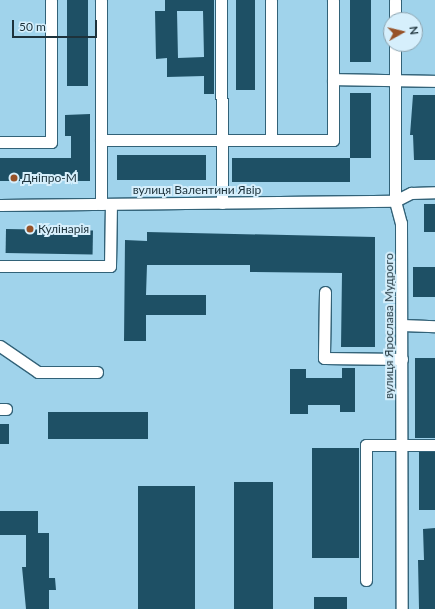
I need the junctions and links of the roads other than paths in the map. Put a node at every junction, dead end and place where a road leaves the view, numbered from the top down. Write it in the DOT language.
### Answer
graph roads {
  1 [pos="51,0"];
  2 [pos="101,0"];
  3 [pos="221,0"];
  4 [pos="271,0"];
  5 [pos="333,0"];
  6 [pos="395,0"];
  7 [pos="395,12"];
  8 [pos="395,52"];
  9 [pos="332,79"];
  10 [pos="395,81"];
  11 [pos="435,81"];
  12 [pos="101,140"];
  13 [pos="222,140"];
  14 [pos="271,140"];
  15 [pos="0,142"];
  16 [pos="435,192"];
  17 [pos="395,201"];
  18 [pos="222,203"];
  19 [pos="106,204"];
  20 [pos="0,205"];
  21 [pos="0,266"];
  22 [pos="325,292"];
  23 [pos="402,325"];
  24 [pos="435,326"];
  25 [pos="0,346"];
  26 [pos="402,359"];
  27 [pos="97,372"];
  28 [pos="402,444"];
  29 [pos="435,445"];
  30 [pos="366,580"];
  31 [pos="402,609"];
  1 -- 15 [label="street"];
  2 -- 12 [label="street"];
  3 -- 13 [label="street"];
  4 -- 14 [label="street"];
  5 -- 9 [label="street"];
  6 -- 7 [label="street"];
  8 -- 10 [label="street, вулиця Ярослава Мудрого"];
  9 -- 10 [label="street"];
  9 -- 14 [label="street"];
  10 -- 11 [label="street"];
  10 -- 17 [label="street, вулиця Ярослава Мудрого"];
  12 -- 13 [label="street"];
  12 -- 19 [label="street"];
  13 -- 14 [label="street"];
  13 -- 18 [label="street"];
  16 -- 17 [label="street"];
  17 -- 18 [label="street, вулиця Валентини Явір"];
  17 -- 23 [label="street, вулиця Ярослава Мудрого"];
  18 -- 19 [label="street, вулиця Валентини Явір"];
  19 -- 20 [label="street, вулиця Валентини Явір"];
  19 -- 21 [label="street"];
  22 -- 26 [label="street"];
  23 -- 24 [label="street"];
  23 -- 26 [label="street, вулиця Ярослава Мудрого"];
  25 -- 27 [label="street"];
  26 -- 28 [label="street, вулиця Ярослава Мудрого"];
  28 -- 29 [label="street"];
  28 -- 30 [label="street"];
  28 -- 31 [label="street, вулиця Ярослава Мудрого"];
}
